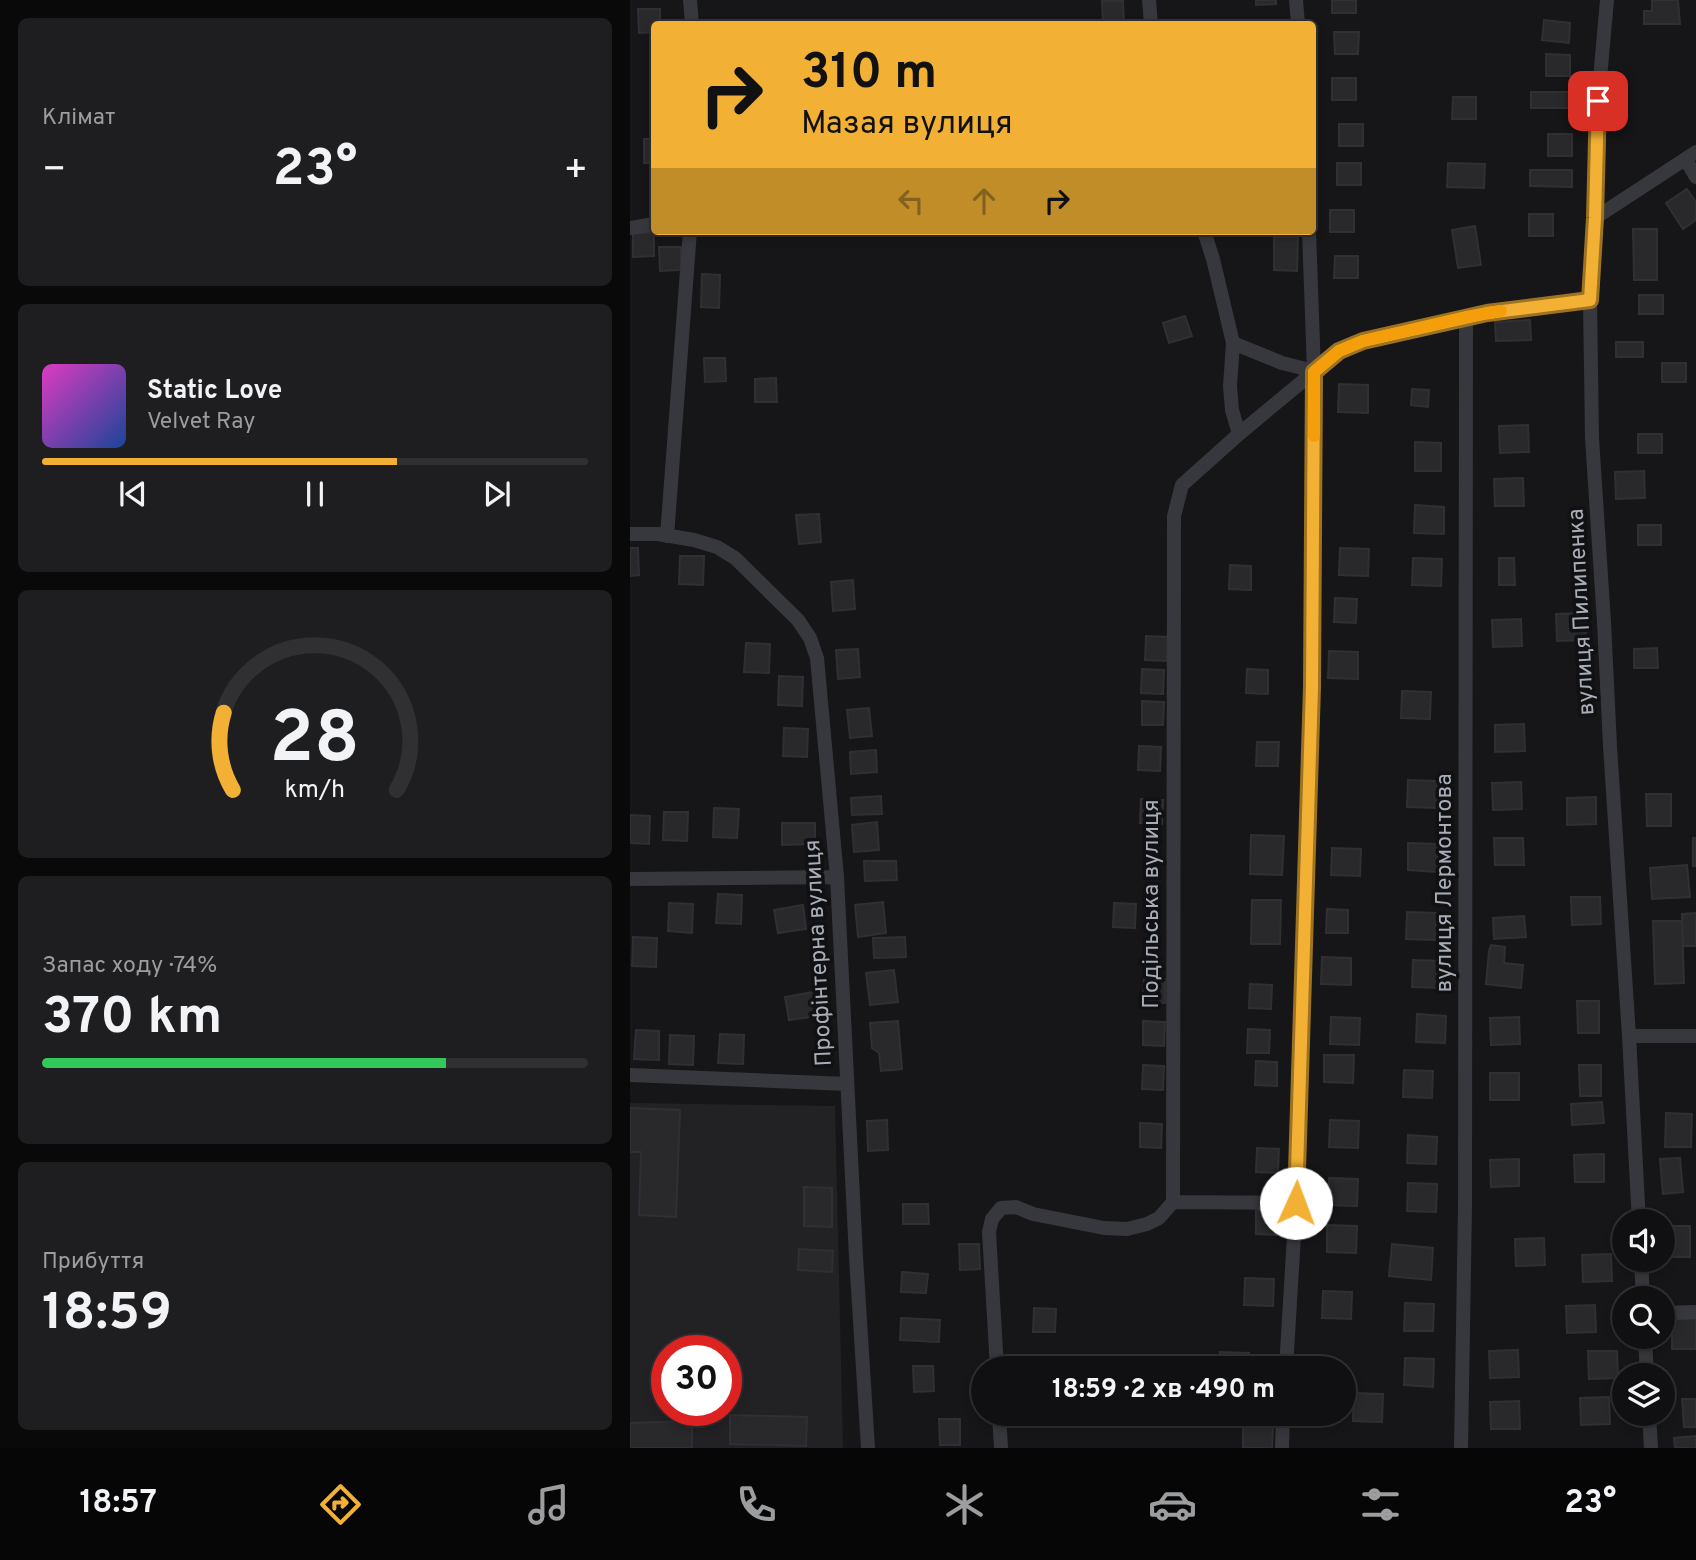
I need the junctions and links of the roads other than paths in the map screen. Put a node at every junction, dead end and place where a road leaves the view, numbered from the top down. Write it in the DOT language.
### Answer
graph roads {
  1 [pos="690,0"];
  2 [pos="1149,0"];
  3 [pos="1296,0"];
  4 [pos="1607,0"];
  5 [pos="692,21"];
  6 [pos="1151,21"];
  7 [pos="1298,21"];
  8 [pos="1691,156"];
  9 [pos="1696,177"];
  10 [pos="1595,218"];
  11 [pos="651,224"];
  12 [pos="630,228"];
  13 [pos="690,235"];
  14 [pos="1205,235"];
  15 [pos="1309,235"];
  16 [pos="1590,300"];
  17 [pos="1466,317"];
  18 [pos="1233,343"];
  19 [pos="1314,372"];
  20 [pos="1239,434"];
  21 [pos="630,534"];
  22 [pos="663,535"];
  23 [pos="837,877"];
  24 [pos="630,879"];
  25 [pos="1629,1036"];
  26 [pos="1696,1036"];
  27 [pos="630,1075"];
  28 [pos="847,1084"];
  29 [pos="1173,1202"];
  30 [pos="1296,1203"];
  31 [pos="1638,1209"];
  32 [pos="1696,1312"];
  33 [pos="1675,1313"];
  34 [pos="996,1356"];
  35 [pos="1287,1356"];
  36 [pos="1000,1426"];
  37 [pos="1283,1426"];
  38 [pos="1650,1426"];
  39 [pos="868,1448"];
  40 [pos="1001,1448"];
  41 [pos="1282,1448"];
  42 [pos="1461,1448"];
  43 [pos="1651,1448"];
  1 -- 5 [label="street"];
  2 -- 6 [label="street"];
  3 -- 7 [label="street"];
  4 -- 10 [label="street, вулиця Пилипенка"];
  8 -- 9 [label="street"];
  8 -- 10 [label="street"];
  10 -- 16 [label="street, вулиця Пилипенка"];
  11 -- 12 [label="street"];
  13 -- 22 [label="street"];
  14 -- 18 [label="street"];
  15 -- 19 [label="street"];
  16 -- 17 [label="street"];
  16 -- 25 [label="street, вулиця Пилипенка"];
  17 -- 19 [label="street"];
  17 -- 42 [label="street, вулиця Лермонтова"];
  18 -- 19 [label="street"];
  18 -- 20 [label="street"];
  19 -- 20 [label="street"];
  19 -- 30 [label="street"];
  20 -- 29 [label="street, Подільська вулиця"];
  21 -- 22 [label="street, Профінтерна вулиця"];
  22 -- 23 [label="street, Профінтерна вулиця"];
  23 -- 24 [label="street"];
  23 -- 28 [label="street, Профінтерна вулиця"];
  25 -- 26 [label="street"];
  25 -- 31 [label="street, вулиця Пилипенка"];
  27 -- 28 [label="street"];
  28 -- 39 [label="street, Профінтерна вулиця"];
  29 -- 30 [label="street"];
  29 -- 34 [label="street"];
  30 -- 35 [label="street"];
  32 -- 33 [label="street"];
  36 -- 40 [label="street"];
  37 -- 41 [label="street"];
  38 -- 43 [label="street"];
}
